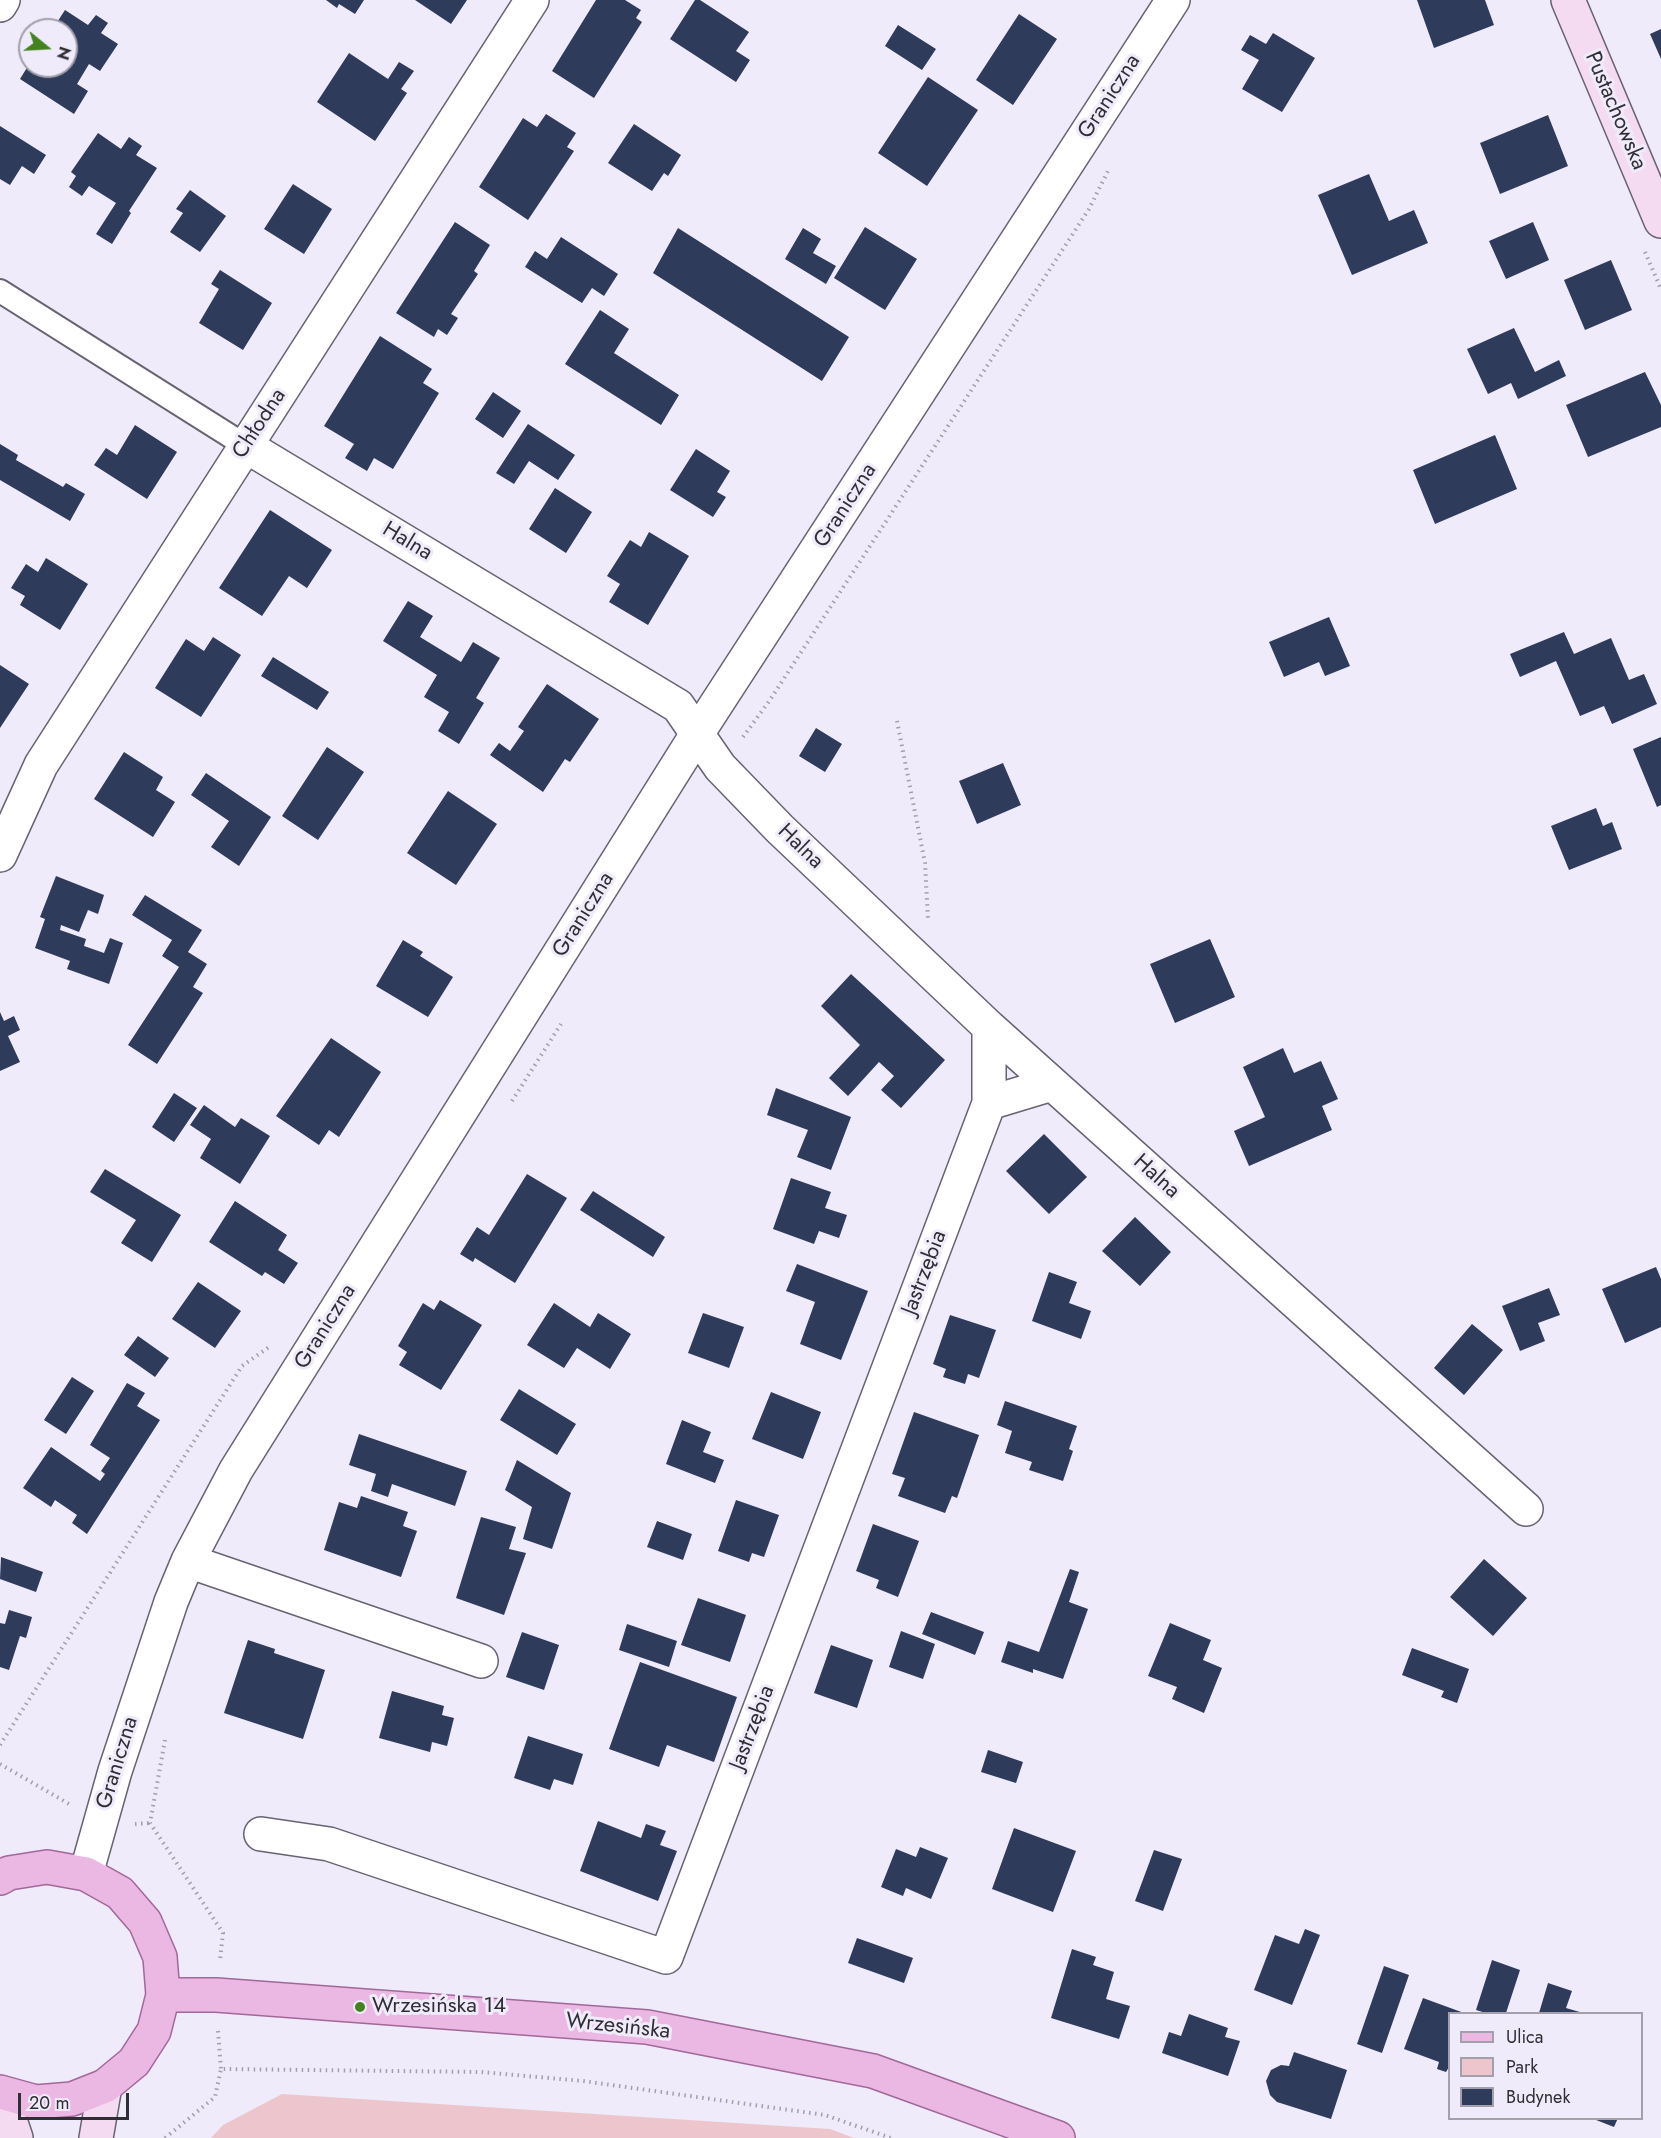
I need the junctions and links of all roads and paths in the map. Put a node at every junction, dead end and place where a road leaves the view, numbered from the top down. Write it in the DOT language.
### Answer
graph roads {
  1 [pos="3,0"];
  2 [pos="532,0"];
  3 [pos="1173,0"];
  4 [pos="1568,0"];
  5 [pos="0,5"];
  6 [pos="1108,169"];
  7 [pos="1661,222"];
  8 [pos="0,291"];
  9 [pos="246,446"];
  10 [pos="897,721"];
  11 [pos="697,734"];
  12 [pos="720,767"];
  13 [pos="0,855"];
  14 [pos="916,957"];
  15 [pos="564,1019"];
  16 [pos="989,1027"];
  17 [pos="1052,1084"];
  18 [pos="989,1103"];
  19 [pos="505,1107"];
  20 [pos="1526,1509"];
  21 [pos="188,1561"];
  22 [pos="481,1661"];
  23 [pos="166,1735"];
  24 [pos="261,1834"];
  25 [pos="86,1874"];
  26 [pos="0,1878"];
  27 [pos="163,1995"];
  28 [pos="216,1995"];
  29 [pos="221,2069"];
  30 [pos="105,2086"];
  31 [pos="0,2093"];
  32 [pos="16,2138"];
  33 [pos="96,2138"];
  34 [pos="165,2138"];
  35 [pos="891,2138"];
  36 [pos="1058,2138"];
  1 -- 5 [label="street"];
  2 -- 9 [label="street, Chłodna"];
  3 -- 11 [label="street, Graniczna"];
  4 -- 7 [label="street, Pustachowska"];
  6 -- 12 [label="path"];
  8 -- 9 [label="lane, Halna"];
  9 -- 11 [label="street, Halna"];
  9 -- 13 [label="street, Chłodna"];
  10 -- 14 [label="path"];
  11 -- 12 [label="street, Halna"];
  11 -- 21 [label="street, Graniczna"];
  12 -- 14 [label="street, Halna"];
  14 -- 16 [label="street, Halna"];
  15 -- 19 [label="path"];
  16 -- 17 [label="street, Halna"];
  16 -- 18 [label="street, Jastrzębia"];
  17 -- 18 [label="street"];
  17 -- 20 [label="street, Halna"];
  18 -- 24 [label="street, Jastrzębia"];
  21 -- 22 [label="street"];
  21 -- 25 [label="street, Graniczna"];
  23 -- 28 [label="path"];
  25 -- 26 [label="main road"];
  25 -- 27 [label="main road"];
  27 -- 28 [label="main road, Wrzesińska"];
  27 -- 30 [label="main road"];
  28 -- 29 [label="path"];
  28 -- 36 [label="main road, Wrzesińska"];
  29 -- 34 [label="path"];
  29 -- 35 [label="path"];
  30 -- 31 [label="main road"];
  30 -- 33 [label="street"];
  31 -- 32 [label="street"];
}
